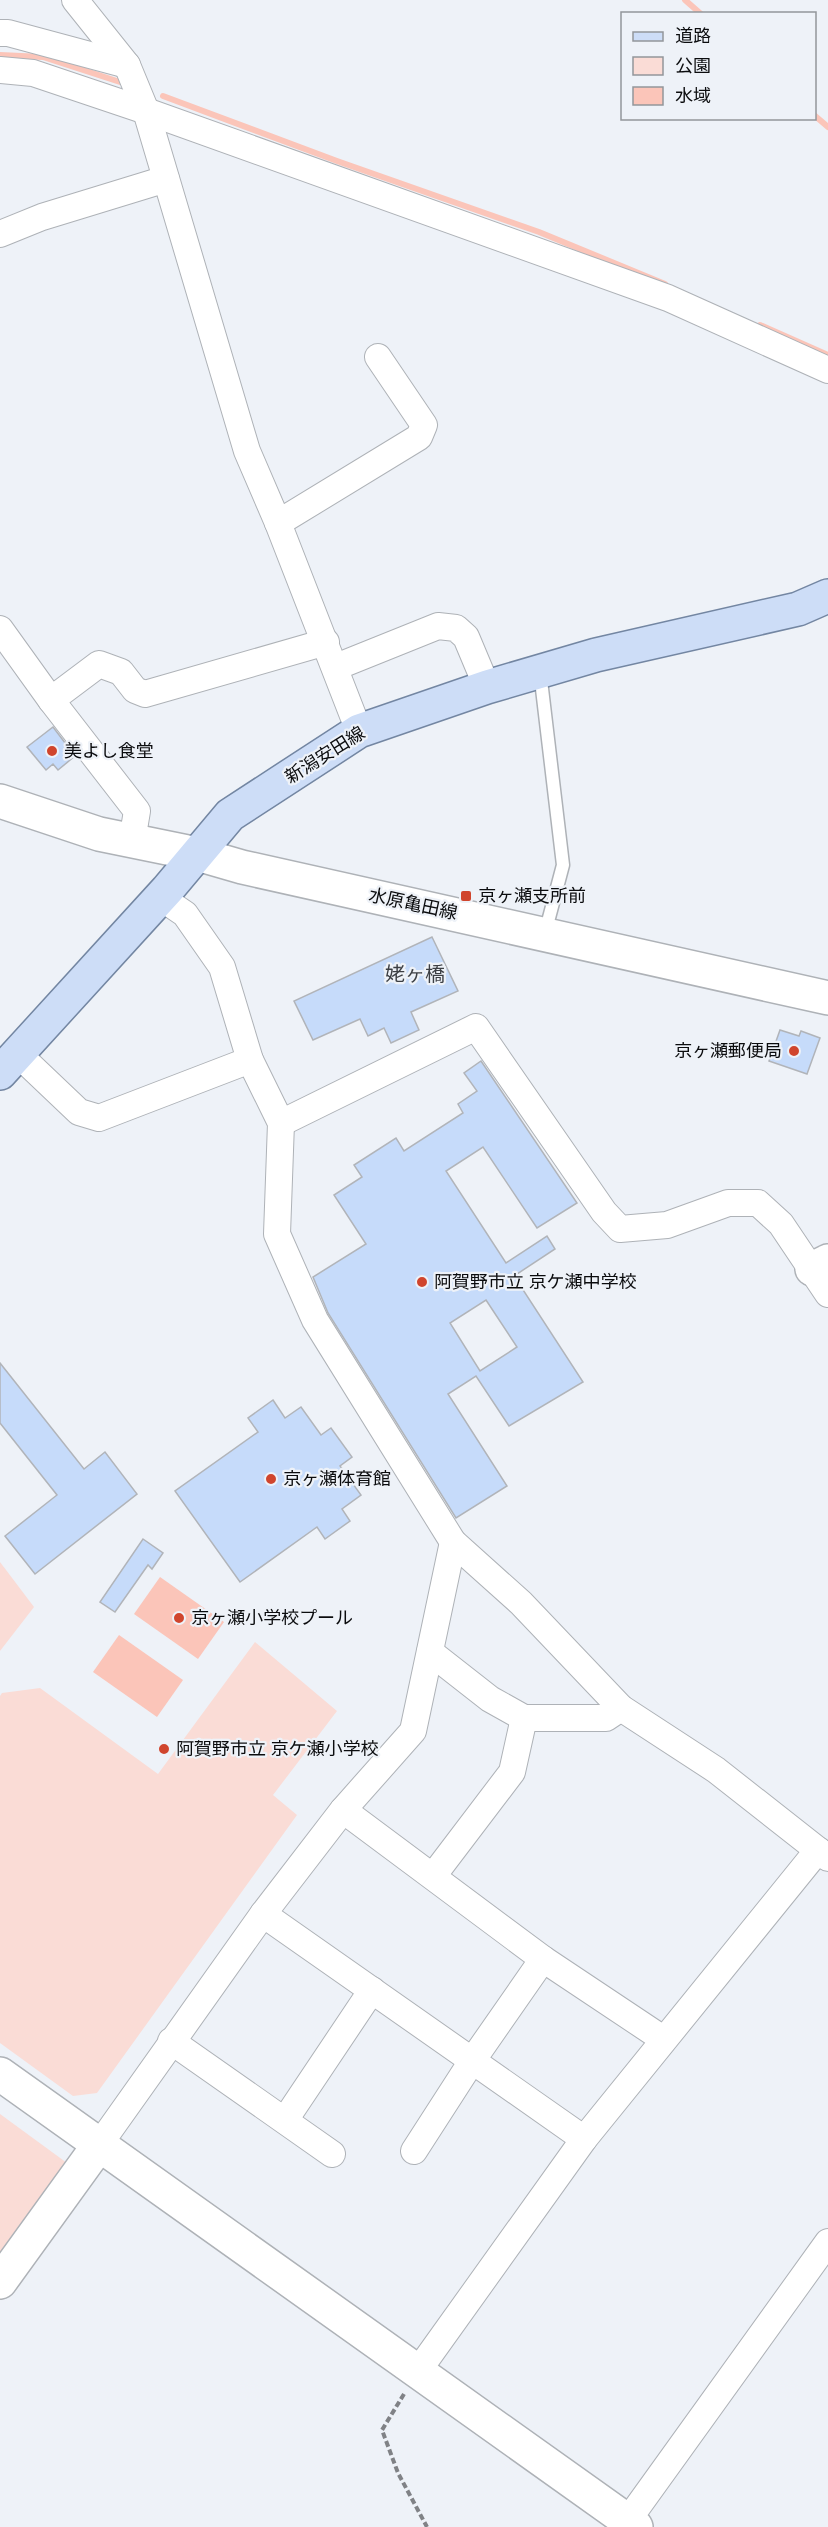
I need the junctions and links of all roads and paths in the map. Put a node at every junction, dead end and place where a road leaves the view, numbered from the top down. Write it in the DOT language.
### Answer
graph roads {
  1 [pos="75,0"];
  2 [pos="0,33"];
  3 [pos="127,65"];
  4 [pos="0,70"];
  5 [pos="146,111"];
  6 [pos="166,179"];
  7 [pos="0,234"];
  8 [pos="378,357"];
  9 [pos="828,370"];
  10 [pos="278,523"];
  11 [pos="828,596"];
  12 [pos="0,629"];
  13 [pos="326,642"];
  14 [pos="336,667"];
  15 [pos="540,671"];
  16 [pos="487,687"];
  17 [pos="51,700"];
  18 [pos="359,731"];
  19 [pos="0,801"];
  20 [pos="132,841"];
  21 [pos="196,854"];
  22 [pos="160,897"];
  23 [pos="545,934"];
  24 [pos="828,998"];
  25 [pos="250,1060"];
  26 [pos="9,1063"];
  27 [pos="281,1123"];
  28 [pos="823,1275"];
  29 [pos="453,1542"];
  30 [pos="430,1652"];
  31 [pos="621,1708"];
  32 [pos="524,1718"];
  33 [pos="343,1810"];
  34 [pos="823,1854"];
  35 [pos="433,1876"];
  36 [pos="263,1914"];
  37 [pos="543,1959"];
  38 [pos="372,1990"];
  39 [pos="663,2039"];
  40 [pos="171,2041"];
  41 [pos="472,2061"];
  42 [pos="0,2074"];
  43 [pos="285,2120"];
  44 [pos="584,2139"];
  45 [pos="99,2145"];
  46 [pos="414,2151"];
  47 [pos="332,2154"];
  48 [pos="828,2242"];
  49 [pos="0,2282"];
  50 [pos="418,2371"];
  51 [pos="629,2525"];
  52 [pos="427,2527"];
  1 -- 3 [label="street"];
  2 -- 3 [label="street"];
  3 -- 5 [label="street"];
  4 -- 5 [label="street"];
  5 -- 6 [label="street"];
  5 -- 9 [label="street"];
  6 -- 7 [label="street"];
  6 -- 10 [label="street"];
  8 -- 10 [label="street"];
  10 -- 13 [label="street"];
  11 -- 15 [label="main road, 新潟安田線"];
  12 -- 17 [label="street"];
  13 -- 14 [label="street"];
  13 -- 17 [label="street"];
  14 -- 16 [label="street"];
  14 -- 18 [label="street"];
  15 -- 16 [label="main road, 新潟安田線"];
  15 -- 23 [label="lane"];
  16 -- 18 [label="main road, 新潟安田線"];
  17 -- 20 [label="street"];
  18 -- 21 [label="main road, 新潟安田線"];
  19 -- 20 [label="street, 水原亀田線"];
  20 -- 21 [label="street, 水原亀田線"];
  21 -- 22 [label="main road, 新潟安田線"];
  21 -- 23 [label="street, 水原亀田線"];
  22 -- 25 [label="street"];
  22 -- 26 [label="main road, 新潟安田線"];
  23 -- 24 [label="street, 水原亀田線"];
  25 -- 26 [label="street"];
  25 -- 27 [label="street"];
  27 -- 28 [label="street"];
  27 -- 29 [label="street"];
  29 -- 30 [label="street"];
  29 -- 31 [label="street"];
  30 -- 32 [label="street"];
  30 -- 33 [label="street"];
  31 -- 32 [label="street"];
  31 -- 34 [label="street"];
  32 -- 35 [label="street"];
  33 -- 35 [label="street"];
  33 -- 36 [label="street"];
  34 -- 39 [label="street"];
  35 -- 37 [label="street"];
  36 -- 38 [label="street"];
  36 -- 40 [label="street"];
  37 -- 39 [label="street"];
  37 -- 41 [label="street"];
  38 -- 41 [label="street"];
  38 -- 43 [label="street"];
  39 -- 44 [label="street"];
  40 -- 43 [label="street"];
  40 -- 45 [label="street"];
  41 -- 44 [label="street"];
  41 -- 46 [label="street"];
  42 -- 45 [label="street"];
  43 -- 47 [label="street"];
  44 -- 50 [label="street"];
  45 -- 49 [label="street"];
  45 -- 50 [label="street"];
  48 -- 51 [label="street"];
  50 -- 51 [label="street"];
  50 -- 52 [label="path"];
}
